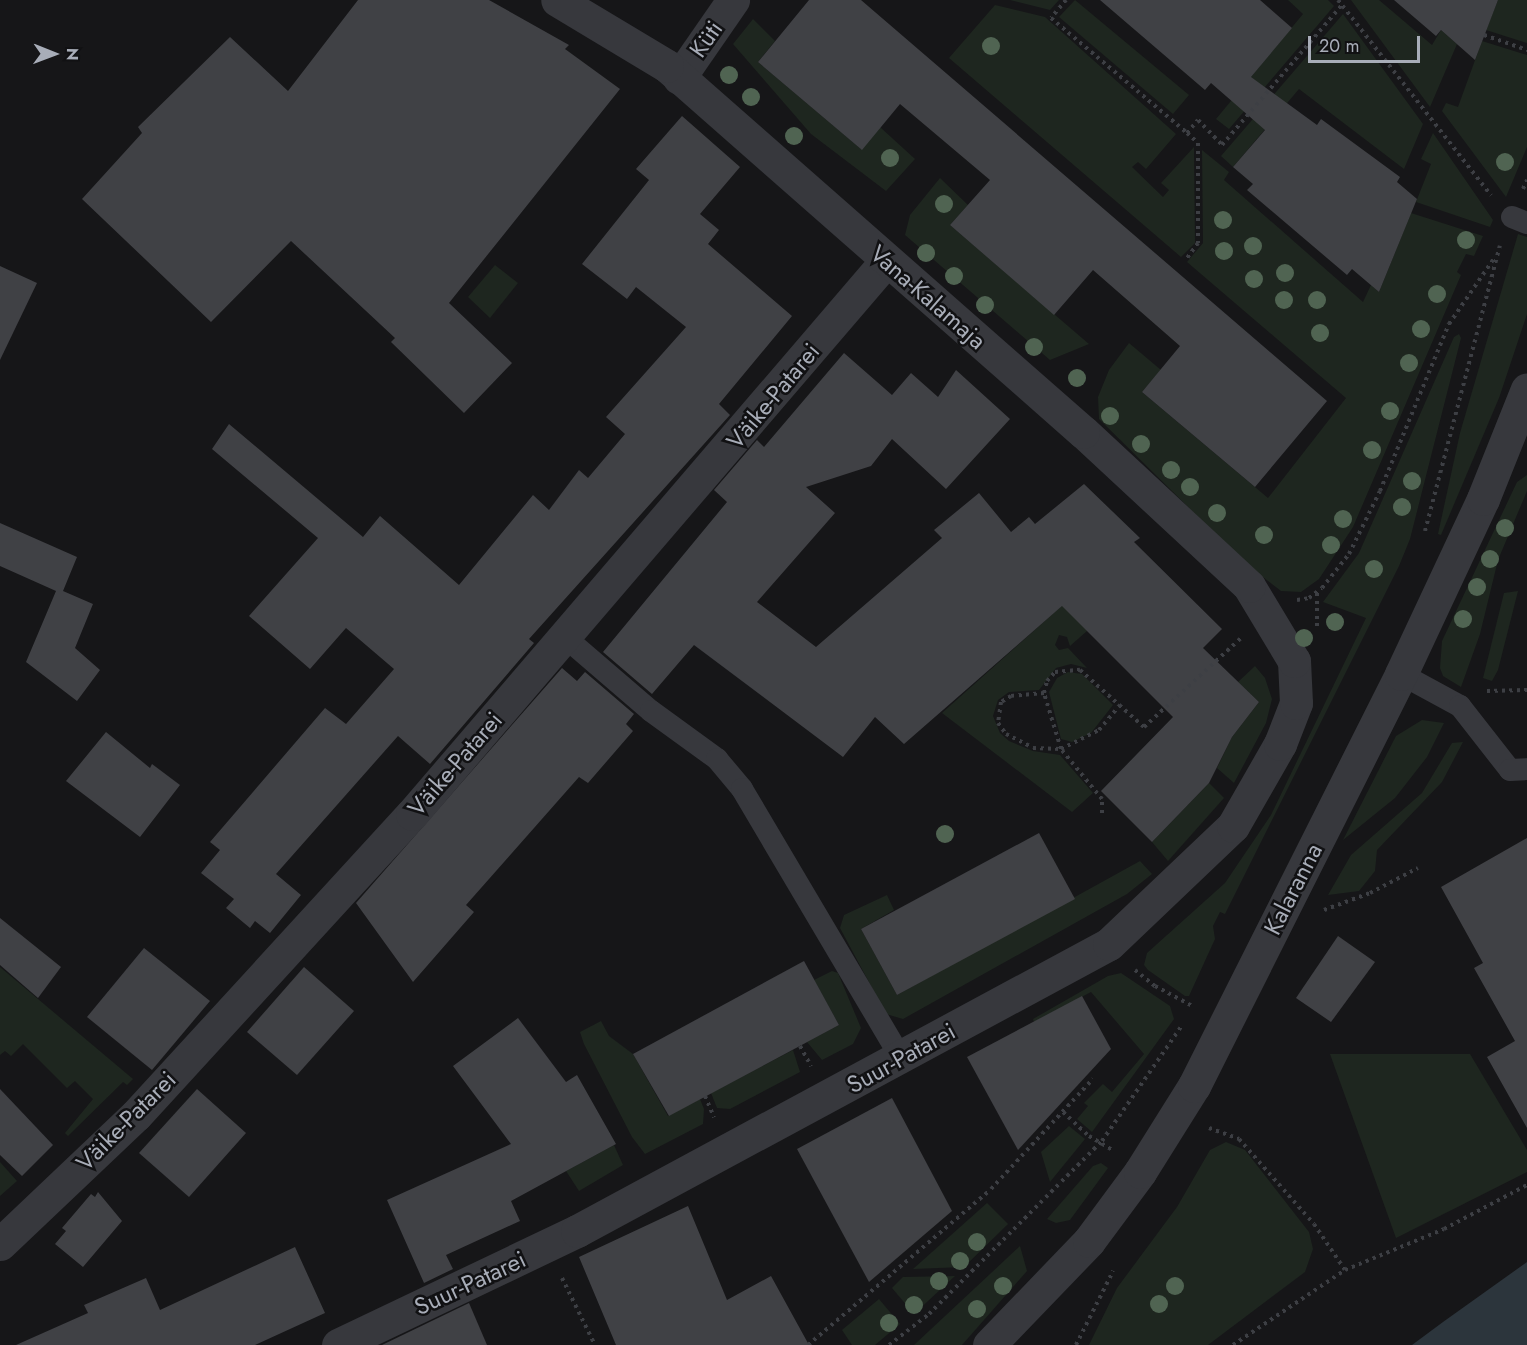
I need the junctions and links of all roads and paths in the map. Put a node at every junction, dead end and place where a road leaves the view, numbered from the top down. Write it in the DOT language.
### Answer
graph roads {
  1 [pos="557,0"];
  2 [pos="733,0"];
  3 [pos="1066,0"];
  4 [pos="1338,0"];
  5 [pos="1343,4"];
  6 [pos="1484,35"];
  7 [pos="1527,50"];
  8 [pos="679,78"];
  9 [pos="1187,133"];
  10 [pos="1519,220"];
  11 [pos="1496,257"];
  12 [pos="1187,258"];
  13 [pos="886,261"];
  14 [pos="1527,389"];
  15 [pos="1249,586"];
  16 [pos="1317,592"];
  17 [pos="1271,618"];
  18 [pos="1317,631"];
  19 [pos="566,638"];
  20 [pos="1401,674"];
  21 [pos="1527,690"];
  22 [pos="1480,691"];
  23 [pos="1044,693"];
  24 [pos="1120,705"];
  25 [pos="1061,749"];
  26 [pos="1527,769"];
  27 [pos="1102,813"];
  28 [pos="1418,868"];
  29 [pos="1318,914"];
  30 [pos="1109,944"];
  31 [pos="1194,1007"];
  32 [pos="800,1046"];
  33 [pos="901,1058"];
  34 [pos="814,1073"];
  35 [pos="1093,1079"];
  36 [pos="705,1096"];
  37 [pos="1063,1112"];
  38 [pos="718,1125"];
  39 [pos="1201,1125"];
  40 [pos="1089,1136"];
  41 [pos="1527,1185"];
  42 [pos="0,1244"];
  43 [pos="546,1247"];
  44 [pos="1118,1262"];
  45 [pos="1345,1270"];
  46 [pos="338,1345"];
  47 [pos="595,1345"];
  48 [pos="808,1345"];
  49 [pos="989,1345"];
  50 [pos="1076,1345"];
  51 [pos="1233,1345"];
  1 -- 8 [label="street, Vana-Kalamaja"];
  2 -- 8 [label="street, Küti"];
  3 -- 9 [label="path"];
  4 -- 5 [label="path"];
  5 -- 9 [label="path"];
  5 -- 10 [label="path"];
  6 -- 7 [label="path"];
  8 -- 13 [label="street, Vana-Kalamaja"];
  9 -- 12 [label="path"];
  11 -- 16 [label="path"];
  13 -- 15 [label="street, Vana-Kalamaja"];
  13 -- 19 [label="street, Väike-Patarei"];
  14 -- 20 [label="street, Kalaranna"];
  15 -- 16 [label="path"];
  15 -- 17 [label="street, Vana-Kalamaja"];
  16 -- 18 [label="path"];
  17 -- 24 [label="path"];
  17 -- 30 [label="street, Suur-Patarei"];
  19 -- 33 [label="lane"];
  19 -- 42 [label="street, Väike-Patarei"];
  20 -- 26 [label="lane"];
  20 -- 49 [label="street, Kalaranna"];
  21 -- 22 [label="path"];
  23 -- 24 [label="path"];
  23 -- 25 [label="path"];
  23 -- 25 [label="path"];
  24 -- 25 [label="path"];
  25 -- 27 [label="path"];
  28 -- 29 [label="path"];
  30 -- 31 [label="path"];
  30 -- 33 [label="street, Suur-Patarei"];
  32 -- 34 [label="path"];
  33 -- 43 [label="street, Suur-Patarei"];
  35 -- 37 [label="path"];
  36 -- 38 [label="path"];
  37 -- 40 [label="path"];
  37 -- 48 [label="path"];
  39 -- 45 [label="path"];
  41 -- 45 [label="path"];
  43 -- 46 [label="street, Suur-Patarei"];
  43 -- 47 [label="path"];
  44 -- 50 [label="path"];
  45 -- 51 [label="path"];
}
